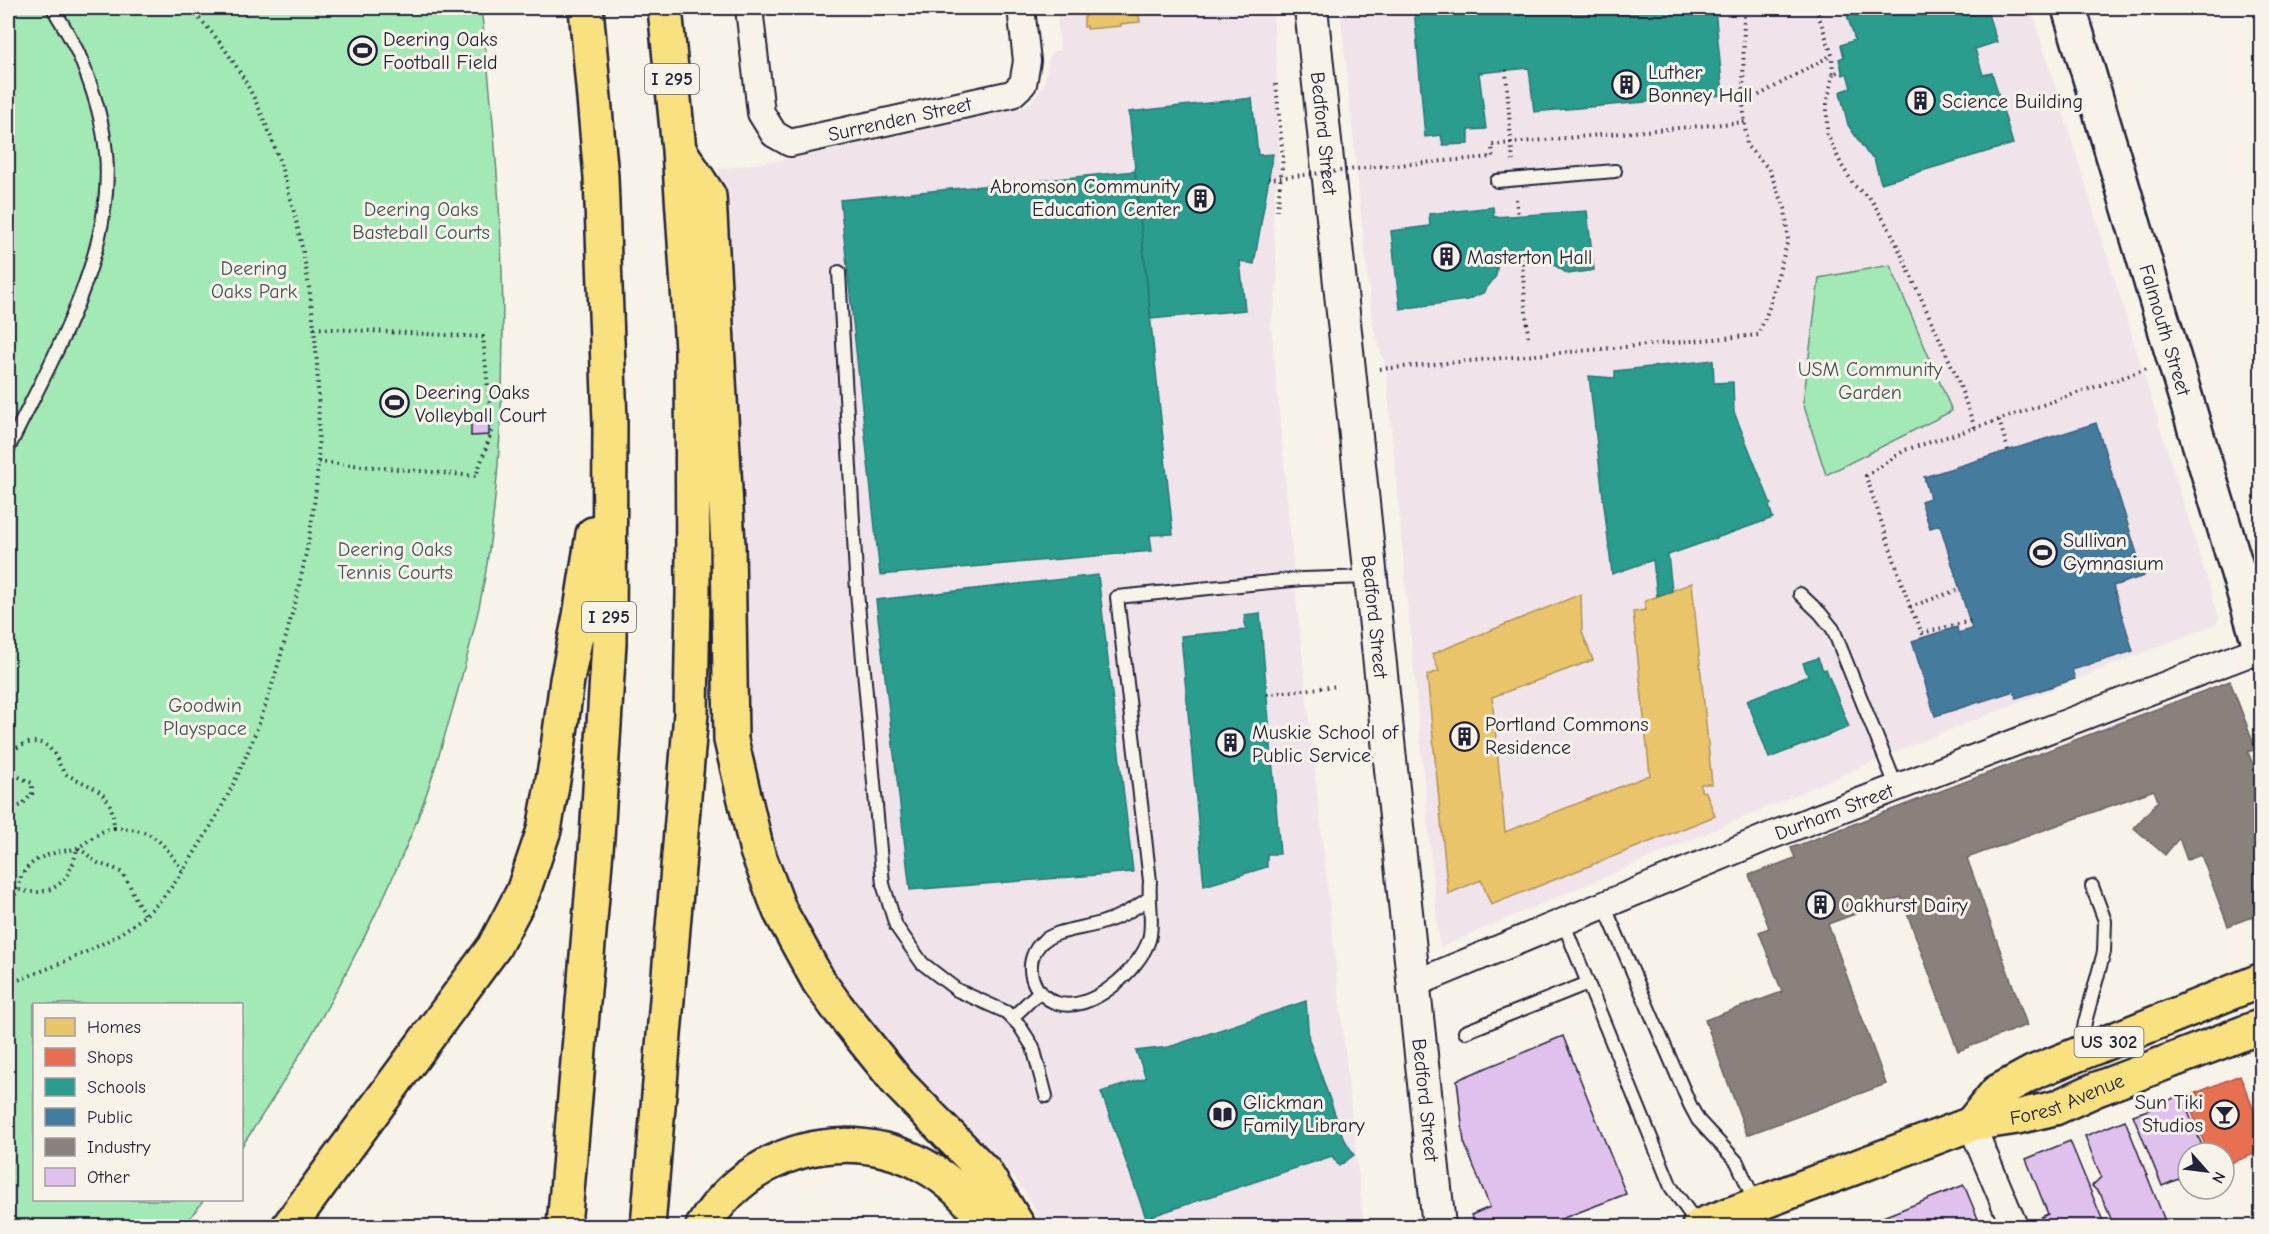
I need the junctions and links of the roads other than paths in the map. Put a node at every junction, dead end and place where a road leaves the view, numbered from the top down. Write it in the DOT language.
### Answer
graph roads {
  1 [pos="53,8"];
  2 [pos="586,8"];
  3 [pos="665,8"];
  4 [pos="749,8"];
  5 [pos="1020,8"];
  6 [pos="1311,8"];
  7 [pos="2069,8"];
  8 [pos="679,150"];
  9 [pos="1615,171"];
  10 [pos="1497,182"];
  11 [pos="839,272"];
  12 [pos="610,422"];
  13 [pos="8,449"];
  14 [pos="1371,577"];
  15 [pos="1800,594"];
  16 [pos="2261,651"];
  17 [pos="1897,788"];
  18 [pos="2092,886"];
  19 [pos="1148,899"];
  20 [pos="1604,905"];
  21 [pos="1563,922"];
  22 [pos="2262,980"];
  23 [pos="1588,983"];
  24 [pos="1413,984"];
  25 [pos="1040,991"];
  26 [pos="1012,1018"];
  27 [pos="2262,1026"];
  28 [pos="1466,1032"];
  29 [pos="2080,1054"];
  30 [pos="1046,1096"];
  31 [pos="1971,1124"];
  32 [pos="1757,1206"];
  33 [pos="1699,1226"];
  34 [pos="289,1227"];
  35 [pos="564,1227"];
  36 [pos="648,1227"];
  37 [pos="703,1227"];
  38 [pos="987,1227"];
  39 [pos="1018,1227"];
  40 [pos="1439,1227"];
  41 [pos="2014,1227"];
  1 -- 13 [label="lane"];
  2 -- 12 [label="highway, I 295"];
  3 -- 8 [label="highway, I 295"];
  4 -- 5 [label="street, Surrenden Street"];
  6 -- 14 [label="street, Bedford Street"];
  7 -- 16 [label="main road, Falmouth Street"];
  8 -- 36 [label="highway, I 295"];
  8 -- 39 [label="highway"];
  9 -- 10 [label="lane"];
  11 -- 26 [label="lane"];
  12 -- 34 [label="highway"];
  12 -- 35 [label="highway, I 295"];
  14 -- 19 [label="lane"];
  14 -- 24 [label="street, Bedford Street"];
  15 -- 17 [label="lane"];
  16 -- 17 [label="street, Durham Street"];
  17 -- 20 [label="street, Durham Street"];
  18 -- 29 [label="lane"];
  19 -- 25 [label="lane"];
  19 -- 25 [label="lane"];
  20 -- 21 [label="street, Durham Street"];
  20 -- 32 [label="lane"];
  21 -- 23 [label="lane"];
  21 -- 24 [label="street, Durham Street"];
  22 -- 29 [label="highway, Forest Avenue / US 302"];
  23 -- 28 [label="lane"];
  23 -- 33 [label="lane"];
  24 -- 40 [label="street, Bedford Street"];
  25 -- 26 [label="lane"];
  26 -- 30 [label="lane"];
  27 -- 31 [label="highway, Forest Avenue / US 302"];
  29 -- 31 [label="highway, Forest Avenue / US 302"];
  31 -- 32 [label="highway, Forest Avenue / US 302"];
  31 -- 41 [label="street"];
  32 -- 33 [label="highway, Forest Avenue / US 302"];
  37 -- 38 [label="highway"];
}
